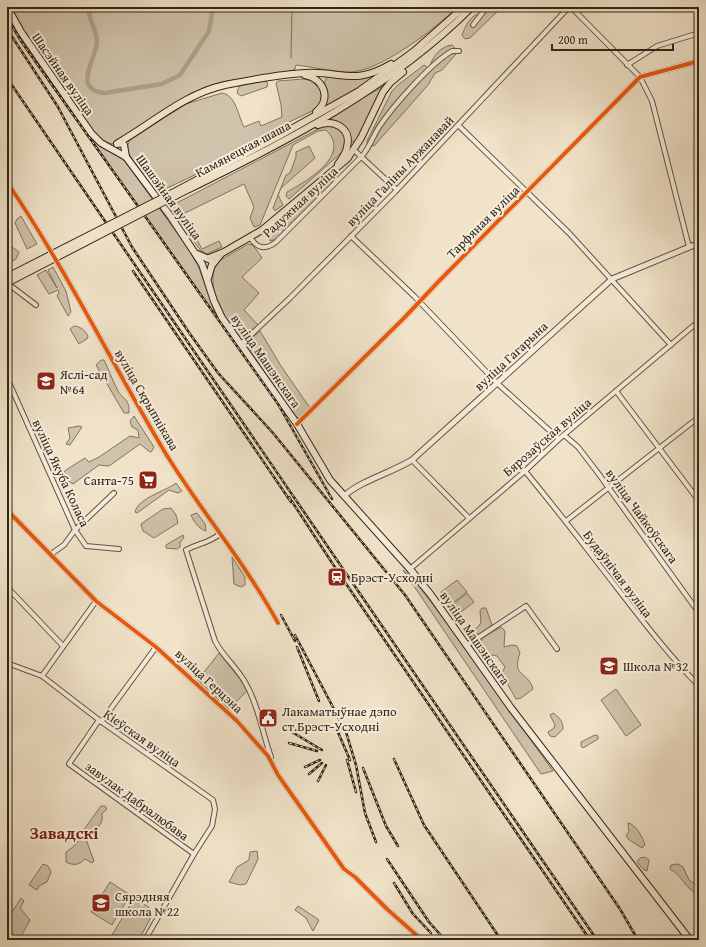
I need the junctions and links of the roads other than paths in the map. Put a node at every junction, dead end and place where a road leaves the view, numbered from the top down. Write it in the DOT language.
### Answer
graph roads {
  1 [pos="7,7"];
  2 [pos="464,7"];
  3 [pos="472,7"];
  4 [pos="487,7"];
  5 [pos="570,7"];
  6 [pos="473,25"];
  7 [pos="699,32"];
  8 [pos="428,48"];
  9 [pos="459,51"];
  10 [pos="413,52"];
  11 [pos="699,61"];
  12 [pos="627,65"];
  13 [pos="296,74"];
  14 [pos="640,78"];
  15 [pos="458,125"];
  16 [pos="126,139"];
  17 [pos="281,139"];
  18 [pos="117,144"];
  19 [pos="108,146"];
  20 [pos="126,148"];
  21 [pos="354,150"];
  22 [pos="118,153"];
  23 [pos="362,156"];
  24 [pos="126,157"];
  25 [pos="336,167"];
  26 [pos="7,182"];
  27 [pos="397,190"];
  28 [pos="527,191"];
  29 [pos="179,192"];
  30 [pos="351,236"];
  31 [pos="250,237"];
  32 [pos="699,243"];
  33 [pos="689,247"];
  34 [pos="224,252"];
  35 [pos="205,261"];
  36 [pos="212,266"];
  37 [pos="7,277"];
  38 [pos="612,279"];
  39 [pos="7,283"];
  40 [pos="209,285"];
  41 [pos="420,302"];
  42 [pos="36,305"];
  43 [pos="699,321"];
  44 [pos="241,344"];
  45 [pos="671,345"];
  46 [pos="7,378"];
  47 [pos="498,384"];
  48 [pos="616,391"];
  49 [pos="697,418"];
  50 [pos="699,423"];
  51 [pos="297,424"];
  52 [pos="564,435"];
  53 [pos="559,439"];
  54 [pos="660,448"];
  55 [pos="412,460"];
  56 [pos="524,471"];
  57 [pos="608,489"];
  58 [pos="114,493"];
  59 [pos="344,496"];
  60 [pos="699,501"];
  61 [pos="7,510"];
  62 [pos="469,518"];
  63 [pos="566,522"];
  64 [pos="75,530"];
  65 [pos="220,534"];
  66 [pos="119,549"];
  67 [pos="51,554"];
  68 [pos="410,569"];
  69 [pos="7,587"];
  70 [pos="96,601"];
  71 [pos="699,613"];
  72 [pos="278,623"];
  73 [pos="467,645"];
  74 [pos="63,646"];
  75 [pos="156,647"];
  76 [pos="557,649"];
  77 [pos="7,663"];
  78 [pos="42,676"];
  79 [pos="699,686"];
  80 [pos="100,721"];
  81 [pos="274,765"];
  82 [pos="194,854"];
  83 [pos="145,940"];
  84 [pos="422,940"];
  85 [pos="690,940"];
  1 -- 19 [label="main road, Шасэйная вуліца"];
  2 -- 10 [label="main road, Камянецкая шаша"];
  3 -- 8 [label="main road, Камянецкая шаша"];
  4 -- 6 [label="street"];
  5 -- 12 [label="street"];
  5 -- 15 [label="street, вуліца Галіны Аржанавай"];
  7 -- 12 [label="street"];
  8 -- 17 [label="main road, Камянецкая шаша"];
  8 -- 21 [label="main road"];
  9 -- 23 [label="street, Радужная вуліца"];
  10 -- 13 [label="main road"];
  10 -- 17 [label="main road, Камянецкая шаша"];
  11 -- 14 [label="street, Тарфяная вуліца"];
  12 -- 14 [label="street"];
  13 -- 16 [label="main road"];
  13 -- 17 [label="main road"];
  14 -- 28 [label="street, Тарфяная вуліца"];
  14 -- 33 [label="street"];
  15 -- 27 [label="street, вуліца Галіны Аржанавай"];
  15 -- 28 [label="street"];
  16 -- 18 [label="main road"];
  16 -- 20 [label="main road"];
  17 -- 25 [label="main road"];
  17 -- 29 [label="main road, Камянецкая шаша"];
  18 -- 19 [label="main road"];
  18 -- 20 [label="main road"];
  18 -- 22 [label="main road"];
  19 -- 22 [label="main road, Шасэйная вуліца"];
  20 -- 22 [label="main road"];
  20 -- 24 [label="main road, Шашэйная вуліца"];
  21 -- 23 [label="street"];
  21 -- 25 [label="main road"];
  22 -- 24 [label="main road, Шашэйная вуліца"];
  23 -- 27 [label="street"];
  23 -- 31 [label="street, Радужная вуліца"];
  24 -- 35 [label="main road, Шашэйная вуліца"];
  25 -- 31 [label="main road"];
  26 -- 65 [label="street, вуліца Скрыпнікава"];
  27 -- 30 [label="street, вуліца Галіны Аржанавай"];
  28 -- 38 [label="street"];
  28 -- 41 [label="street, Тарфяная вуліца"];
  29 -- 37 [label="main road, Камянецкая шаша, bridge"];
  29 -- 39 [label="main road, Камянецкая шаша, bridge"];
  30 -- 41 [label="street"];
  30 -- 44 [label="street, вуліца Галіны Аржанавай"];
  31 -- 34 [label="main road"];
  32 -- 33 [label="street, вуліца Гагарына"];
  33 -- 38 [label="street, вуліца Гагарына"];
  34 -- 35 [label="main road"];
  34 -- 36 [label="main road"];
  35 -- 36 [label="main road"];
  35 -- 36 [label="main road"];
  35 -- 40 [label="main road, вуліца Машэнскага"];
  36 -- 40 [label="main road, вуліца Машэнскага"];
  38 -- 45 [label="street"];
  38 -- 47 [label="street, вуліца Гагарына"];
  39 -- 42 [label="street"];
  40 -- 44 [label="main road, вуліца Машэнскага"];
  41 -- 47 [label="street"];
  41 -- 51 [label="street, Тарфяная вуліца"];
  43 -- 45 [label="street, Бярозаўская вуліца"];
  44 -- 51 [label="main road, вуліца Машэнскага"];
  45 -- 48 [label="street, Бярозаўская вуліца"];
  46 -- 64 [label="street, вуліца Якуба Коласа"];
  47 -- 53 [label="street"];
  47 -- 55 [label="street, вуліца Гагарына"];
  48 -- 52 [label="street, Бярозаўская вуліца"];
  48 -- 54 [label="street"];
  49 -- 50 [label="street"];
  49 -- 54 [label="street"];
  51 -- 59 [label="main road, вуліца Машэнскага"];
  52 -- 53 [label="street, Бярозаўская вуліца"];
  52 -- 57 [label="street, вуліца Чайкоўскага"];
  53 -- 56 [label="street, Бярозаўская вуліца"];
  54 -- 57 [label="street"];
  54 -- 60 [label="street"];
  55 -- 59 [label="street, вуліца Гагарына"];
  55 -- 62 [label="street"];
  56 -- 62 [label="street, Бярозаўская вуліца"];
  56 -- 63 [label="street, Будаўнічая вуліца"];
  57 -- 63 [label="street"];
  57 -- 71 [label="street, вуліца Чайкоўскага"];
  58 -- 64 [label="street"];
  59 -- 68 [label="main road, вуліца Машэнскага"];
  61 -- 67 [label="street, вуліца Герцэна"];
  62 -- 68 [label="street, Бярозаўская вуліца"];
  63 -- 79 [label="street, Будаўнічая вуліца"];
  64 -- 66 [label="street, вуліца Якуба Коласа"];
  64 -- 67 [label="street"];
  65 -- 72 [label="street, вуліца Скрыпнікава"];
  65 -- 81 [label="street"];
  67 -- 70 [label="street, вуліца Герцэна"];
  68 -- 73 [label="main road, вуліца Машэнскага"];
  69 -- 74 [label="street"];
  70 -- 74 [label="street"];
  70 -- 75 [label="street, вуліца Герцэна"];
  73 -- 76 [label="street"];
  73 -- 85 [label="main road, вуліца Машэнскага"];
  74 -- 78 [label="street"];
  75 -- 80 [label="street"];
  75 -- 81 [label="street, вуліца Герцэна"];
  77 -- 78 [label="street, Кіеўская вуліца"];
  78 -- 80 [label="street, Кіеўская вуліца"];
  80 -- 82 [label="street, Кіеўская вуліца"];
  80 -- 82 [label="street, завулак Дабралюбава"];
  81 -- 84 [label="street, вуліца Герцэна"];
  82 -- 83 [label="street"];
}
